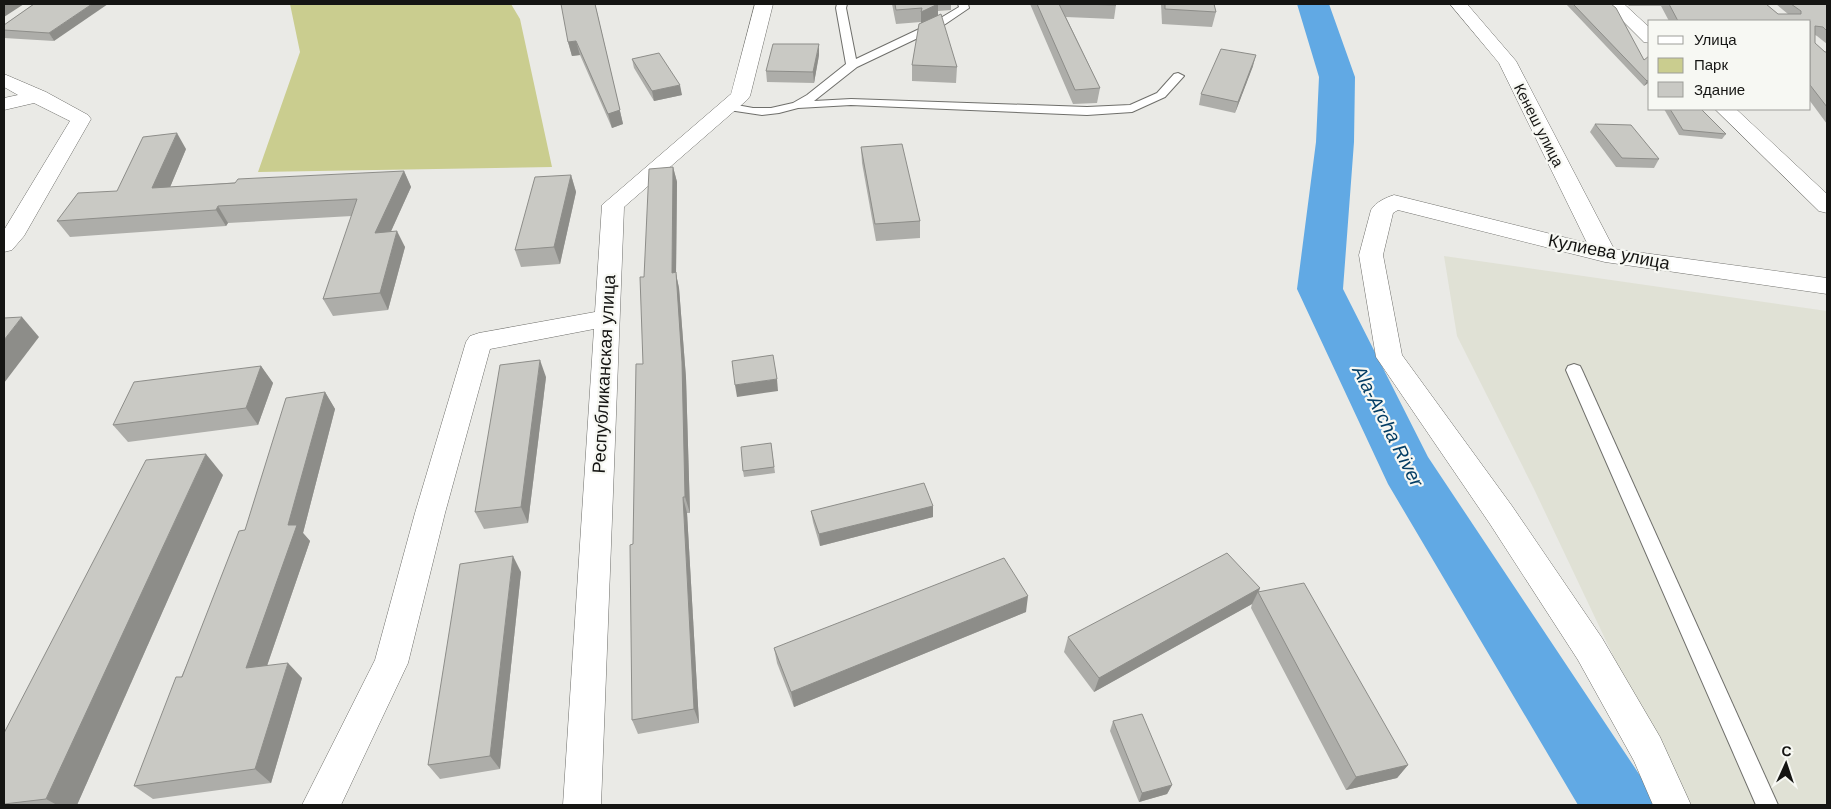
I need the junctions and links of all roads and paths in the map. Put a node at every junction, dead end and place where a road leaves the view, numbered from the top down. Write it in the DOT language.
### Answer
graph roads {
  1 [pos="764,4"];
  2 [pos="842,4"];
  3 [pos="963,4"];
  4 [pos="1458,4"];
  5 [pos="1614,4"];
  6 [pos="1648,36"];
  7 [pos="852,66"];
  8 [pos="1178,76"];
  9 [pos="4,80"];
  10 [pos="39,96"];
  11 [pos="4,104"];
  12 [pos="799,105"];
  13 [pos="726,107"];
  14 [pos="1726,110"];
  15 [pos="1827,206"];
  16 [pos="4,245"];
  17 [pos="1605,255"];
  18 [pos="1827,286"];
  19 [pos="607,318"];
  20 [pos="1574,370"];
  21 [pos="321,805"];
  22 [pos="582,805"];
  23 [pos="1672,805"];
  24 [pos="1767,805"];
  1 -- 13 [label="street, Республиканская улица"];
  2 -- 7 [label="lane"];
  3 -- 7 [label="lane"];
  4 -- 17 [label="street, Кенеш улица"];
  5 -- 6 [label="street"];
  7 -- 12 [label="lane"];
  8 -- 12 [label="lane"];
  9 -- 10 [label="street"];
  10 -- 11 [label="street"];
  10 -- 16 [label="street"];
  12 -- 13 [label="lane"];
  13 -- 19 [label="street, Республиканская улица"];
  14 -- 15 [label="street"];
  17 -- 18 [label="street, Кулиева улица"];
  17 -- 23 [label="street, Кулиева улица"];
  19 -- 21 [label="street"];
  19 -- 22 [label="street, Республиканская улица"];
  20 -- 24 [label="lane"];
}
